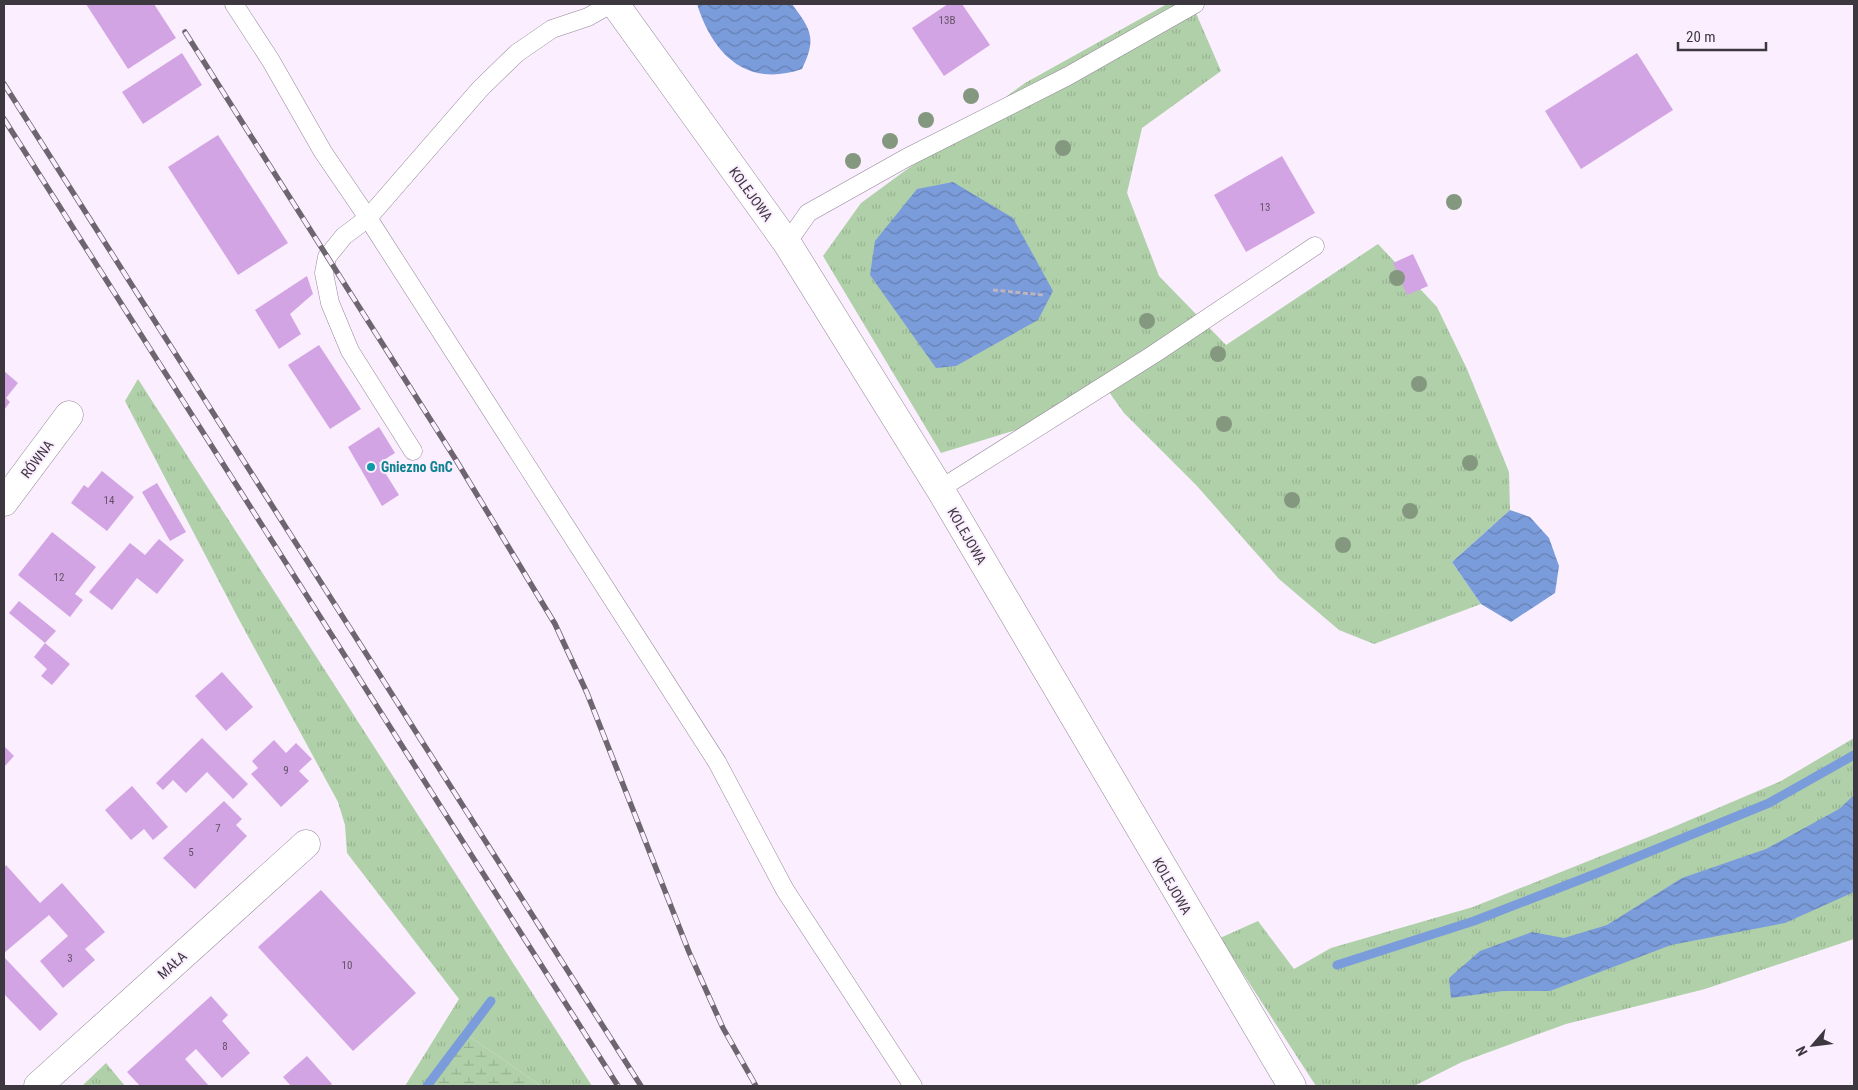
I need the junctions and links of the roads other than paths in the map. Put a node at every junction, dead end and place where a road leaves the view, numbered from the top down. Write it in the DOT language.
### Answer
graph roads {
  1 [pos="234,4"];
  2 [pos="613,4"];
  3 [pos="1194,4"];
  4 [pos="368,218"];
  5 [pos="786,243"];
  6 [pos="1315,246"];
  7 [pos="69,416"];
  8 [pos="413,451"];
  9 [pos="940,489"];
  10 [pos="4,502"];
  11 [pos="306,844"];
  12 [pos="38,1086"];
  13 [pos="913,1086"];
  14 [pos="1292,1086"];
  1 -- 4 [label="lane"];
  2 -- 4 [label="lane"];
  2 -- 5 [label="street, KOLEJOWA"];
  3 -- 5 [label="lane"];
  4 -- 8 [label="lane"];
  4 -- 13 [label="lane"];
  5 -- 9 [label="street, KOLEJOWA"];
  6 -- 9 [label="lane"];
  7 -- 10 [label="street, RÓWNA"];
  9 -- 14 [label="street, KOLEJOWA"];
  11 -- 12 [label="street, MAŁA"];
}
